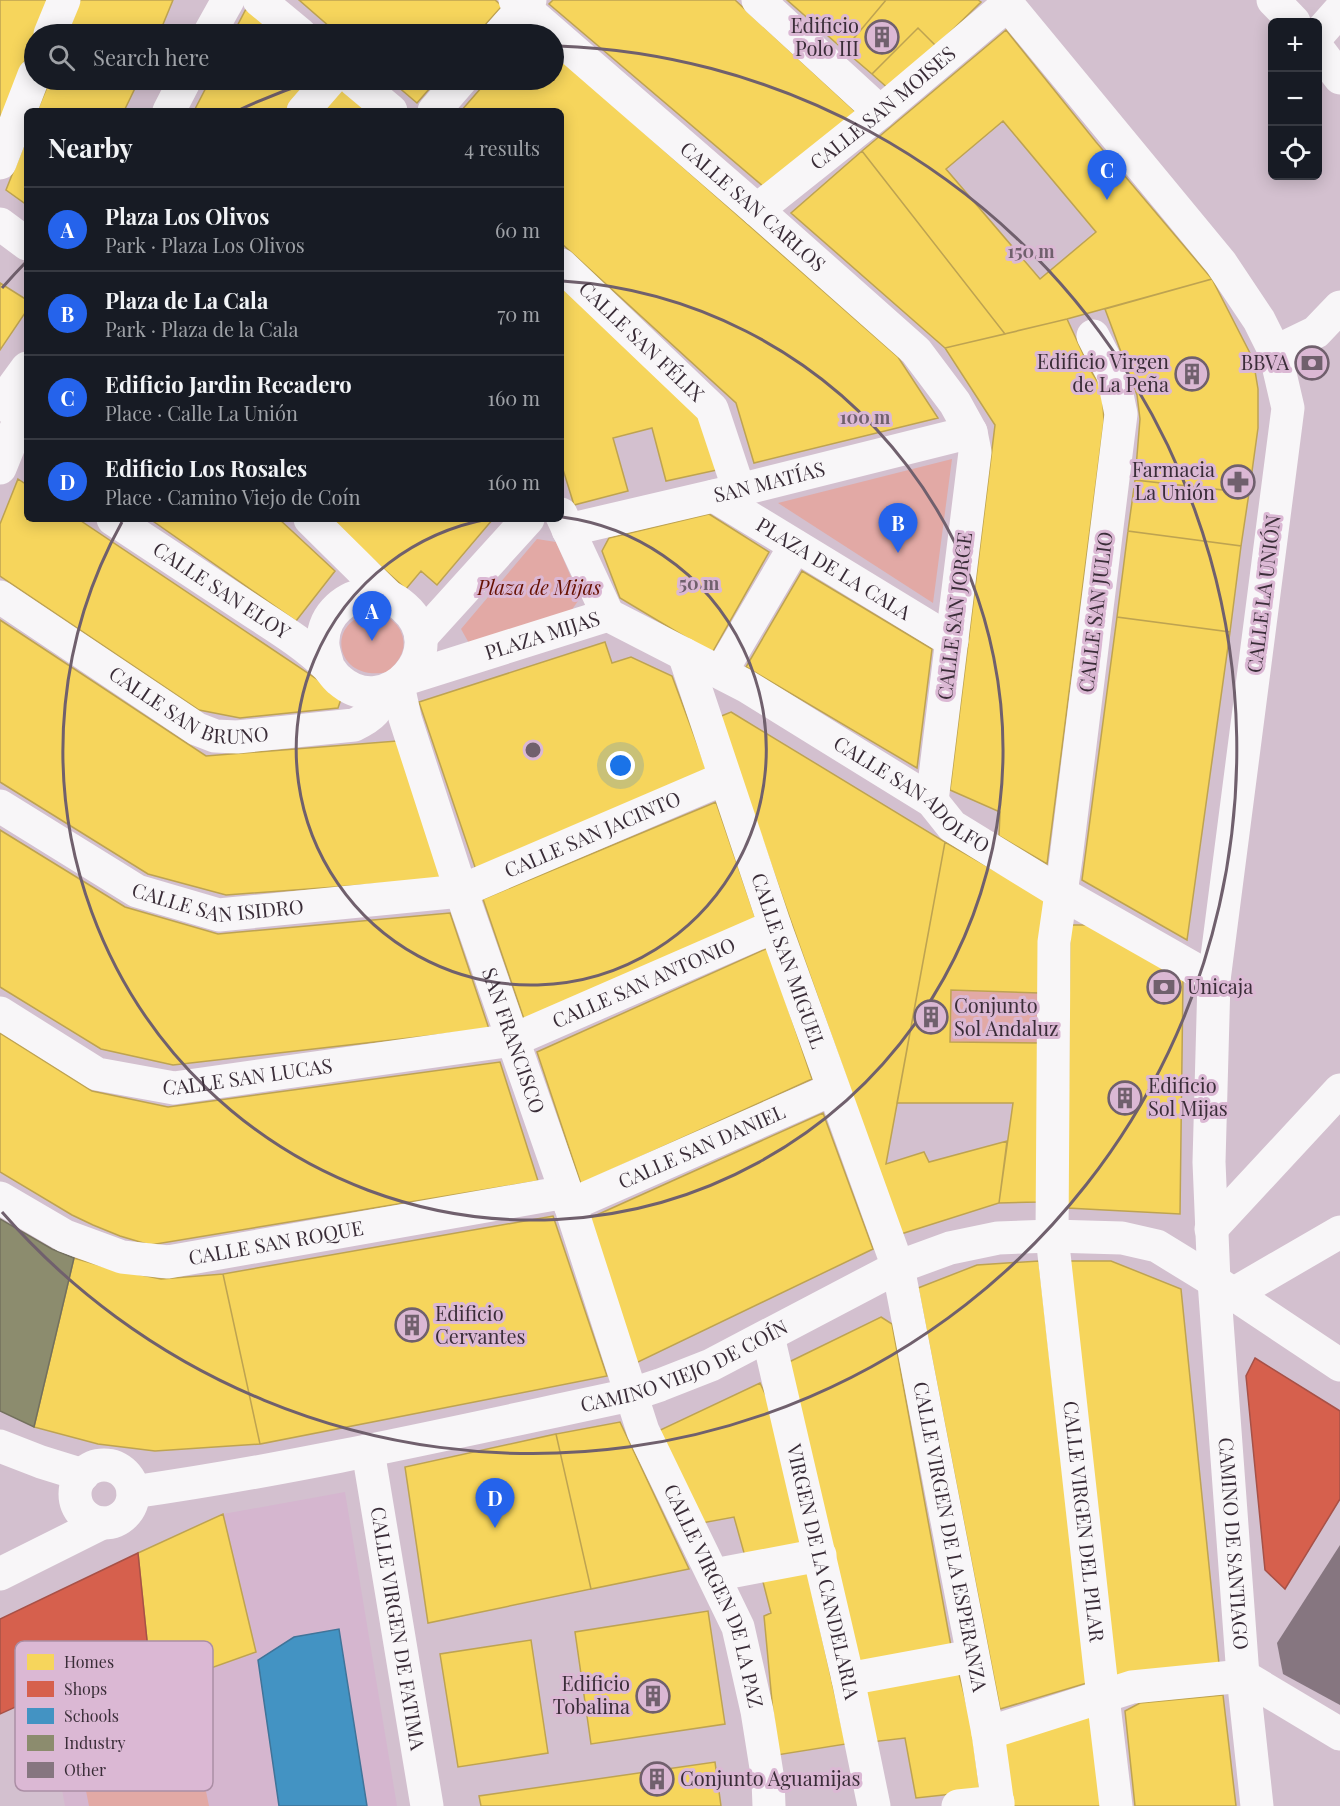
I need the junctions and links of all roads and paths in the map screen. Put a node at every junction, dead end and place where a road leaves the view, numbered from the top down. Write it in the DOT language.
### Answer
graph roads {
  1 [pos="64,0"];
  2 [pos="228,0"];
  3 [pos="259,0"];
  4 [pos="758,0"];
  5 [pos="1273,0"];
  6 [pos="523,2"];
  7 [pos="1006,2"];
  8 [pos="1340,10"];
  9 [pos="1290,18"];
  10 [pos="54,24"];
  11 [pos="215,24"];
  12 [pos="288,24"];
  13 [pos="507,24"];
  14 [pos="548,24"];
  15 [pos="1322,30"];
  16 [pos="564,38"];
  17 [pos="1322,55"];
  18 [pos="1340,78"];
  19 [pos="28,90"];
  20 [pos="180,90"];
  21 [pos="321,90"];
  22 [pos="366,90"];
  23 [pos="452,90"];
  24 [pos="171,108"];
  25 [pos="306,108"];
  26 [pos="387,108"];
  27 [pos="437,108"];
  28 [pos="880,112"];
  29 [pos="0,163"];
  30 [pos="757,210"];
  31 [pos="0,224"];
  32 [pos="24,242"];
  33 [pos="564,268"];
  34 [pos="1340,307"];
  35 [pos="1093,336"];
  36 [pos="1275,351"];
  37 [pos="24,372"];
  38 [pos="0,405"];
  39 [pos="24,413"];
  40 [pos="971,432"];
  41 [pos="12,460"];
  42 [pos="727,493"];
  43 [pos="118,522"];
  44 [pos="313,522"];
  45 [pos="525,522"];
  46 [pos="564,522"];
  47 [pos="795,546"];
  48 [pos="0,597"];
  49 [pos="389,597"];
  50 [pos="608,615"];
  51 [pos="421,636"];
  52 [pos="952,641"];
  53 [pos="684,654"];
  54 [pos="328,666"];
  55 [pos="721,672"];
  56 [pos="396,685"];
  57 [pos="725,778"];
  58 [pos="932,801"];
  59 [pos="0,806"];
  60 [pos="461,891"];
  61 [pos="1061,893"];
  62 [pos="775,926"];
  63 [pos="1214,980"];
  64 [pos="0,1013"];
  65 [pos="513,1040"];
  66 [pos="833,1089"];
  67 [pos="1340,1090"];
  68 [pos="0,1198"];
  69 [pos="568,1198"];
  70 [pos="1211,1229"];
  71 [pos="1340,1232"];
  72 [pos="1052,1236"];
  73 [pos="898,1267"];
  74 [pos="1224,1287"];
  75 [pos="768,1336"];
  76 [pos="1340,1365"];
  77 [pos="630,1395"];
  78 [pos="0,1446"];
  79 [pos="368,1451"];
  80 [pos="83,1475"];
  81 [pos="134,1492"];
  82 [pos="102,1523"];
  83 [pos="820,1555"];
  84 [pos="0,1574"];
  85 [pos="714,1575"];
  86 [pos="972,1656"];
  87 [pos="1244,1676"];
  88 [pos="848,1679"];
  89 [pos="1103,1697"];
  90 [pos="988,1733"];
  91 [pos="1340,1734"];
  92 [pos="998,1804"];
  93 [pos="428,1806"];
  94 [pos="769,1806"];
  95 [pos="874,1806"];
  96 [pos="958,1806"];
  97 [pos="1116,1806"];
  98 [pos="1257,1806"];
  1 -- 10 [label="street"];
  2 -- 11 [label="street"];
  3 -- 12 [label="street"];
  4 -- 28 [label="street"];
  5 -- 9 [label="street"];
  6 -- 13 [label="street"];
  6 -- 14 [label="street, CALLE SAN CARLOS"];
  7 -- 28 [label="street, CALLE SAN MOISES"];
  7 -- 36 [label="street, CALLE LA UNIÓN"];
  8 -- 15 [label="street"];
  16 -- 30 [label="street, CALLE SAN CARLOS"];
  17 -- 18 [label="street"];
  19 -- 29 [label="street"];
  20 -- 24 [label="street"];
  21 -- 25 [label="street"];
  22 -- 26 [label="street"];
  23 -- 27 [label="street"];
  28 -- 30 [label="street, CALLE SAN MOISES"];
  30 -- 40 [label="street, CALLE SAN CARLOS"];
  31 -- 32 [label="street"];
  33 -- 42 [label="street, CALLE SAN FÉLIX"];
  34 -- 36 [label="street"];
  35 -- 61 [label="street, CALLE SAN JULIO"];
  36 -- 63 [label="street, CALLE LA UNIÓN"];
  37 -- 38 [label="street"];
  39 -- 41 [label="street"];
  40 -- 42 [label="street, SAN MATÍAS"];
  40 -- 52 [label="street, CALLE SAN JORGE"];
  42 -- 46 [label="street, SAN MATÍAS"];
  42 -- 47 [label="street, PLAZA DE LA CALA"];
  43 -- 54 [label="street, CALLE SAN ELOY"];
  44 -- 49 [label="street"];
  45 -- 51 [label="street"];
  46 -- 50 [label="street, PLAZA MIJAS"];
  47 -- 52 [label="street, PLAZA DE LA CALA"];
  47 -- 55 [label="street"];
  48 -- 56 [label="street, CALLE SAN BRUNO"];
  49 -- 51 [label="street"];
  49 -- 54 [label="street"];
  50 -- 53 [label="street, CALLE SAN ADOLFO"];
  50 -- 56 [label="street, PLAZA MIJAS"];
  51 -- 56 [label="street"];
  52 -- 58 [label="street, CALLE SAN JORGE"];
  53 -- 55 [label="street, CALLE SAN ADOLFO"];
  53 -- 57 [label="street, CALLE SAN MIGUEL"];
  54 -- 56 [label="street"];
  55 -- 58 [label="street, CALLE SAN ADOLFO"];
  56 -- 60 [label="street, SAN FRANCISCO"];
  57 -- 60 [label="street, CALLE SAN JACINTO"];
  57 -- 62 [label="street, CALLE SAN MIGUEL"];
  58 -- 61 [label="street, CALLE SAN ADOLFO"];
  59 -- 60 [label="street, CALLE SAN ISIDRO"];
  60 -- 65 [label="street, SAN FRANCISCO"];
  61 -- 63 [label="street, CALLE SAN ADOLFO"];
  61 -- 72 [label="street, CALLE SAN JULIO"];
  62 -- 65 [label="street, CALLE SAN ANTONIO"];
  62 -- 66 [label="street, CALLE SAN MIGUEL"];
  63 -- 70 [label="street, CALLE LA UNIÓN"];
  64 -- 65 [label="street, CALLE SAN LUCAS"];
  65 -- 69 [label="street, SAN FRANCISCO"];
  66 -- 69 [label="street, CALLE SAN DANIEL"];
  66 -- 73 [label="street, CALLE SAN MIGUEL"];
  67 -- 70 [label="street"];
  68 -- 69 [label="street, CALLE SAN ROQUE"];
  69 -- 77 [label="street, SAN FRANCISCO"];
  70 -- 74 [label="street, CALLE LA UNIÓN"];
  71 -- 74 [label="street"];
  72 -- 73 [label="street, CAMINO VIEJO DE COÍN"];
  72 -- 74 [label="street, CAMINO VIEJO DE COÍN"];
  72 -- 89 [label="street, CALLE VIRGEN DEL PILAR"];
  73 -- 75 [label="street, CAMINO VIEJO DE COÍN"];
  73 -- 86 [label="street, CALLE VIRGEN DE LA ESPERANZA"];
  74 -- 76 [label="street, CAMINO VIEJO DE COÍN"];
  74 -- 87 [label="street, CAMINO DE SANTIAGO"];
  75 -- 77 [label="street, CAMINO VIEJO DE COÍN"];
  75 -- 83 [label="street, VIRGEN DE LA CANDELARIA"];
  77 -- 79 [label="street, CAMINO VIEJO DE COÍN"];
  77 -- 85 [label="street, CALLE VIRGEN DE LA PAZ"];
  78 -- 80 [label="street"];
  79 -- 81 [label="street, CAMINO VIEJO DE COÍN"];
  79 -- 93 [label="street, CALLE VIRGEN DE FATIMA"];
  80 -- 81 [label="street"];
  80 -- 82 [label="street"];
  81 -- 82 [label="street"];
  82 -- 84 [label="street"];
  83 -- 85 [label="street"];
  83 -- 88 [label="street, VIRGEN DE LA CANDELARIA"];
  85 -- 94 [label="street, CALLE VIRGEN DE LA PAZ"];
  86 -- 88 [label="street"];
  86 -- 90 [label="street, CALLE VIRGEN DE LA ESPERANZA"];
  87 -- 89 [label="street"];
  87 -- 91 [label="street"];
  87 -- 98 [label="street, CAMINO DE SANTIAGO"];
  88 -- 95 [label="street, VIRGEN DE LA CANDELARIA"];
  89 -- 90 [label="street"];
  89 -- 97 [label="street, CALLE VIRGEN DEL PILAR"];
  90 -- 92 [label="street, CALLE VIRGEN DE LA ESPERANZA"];
  92 -- 96 [label="street"];
}
